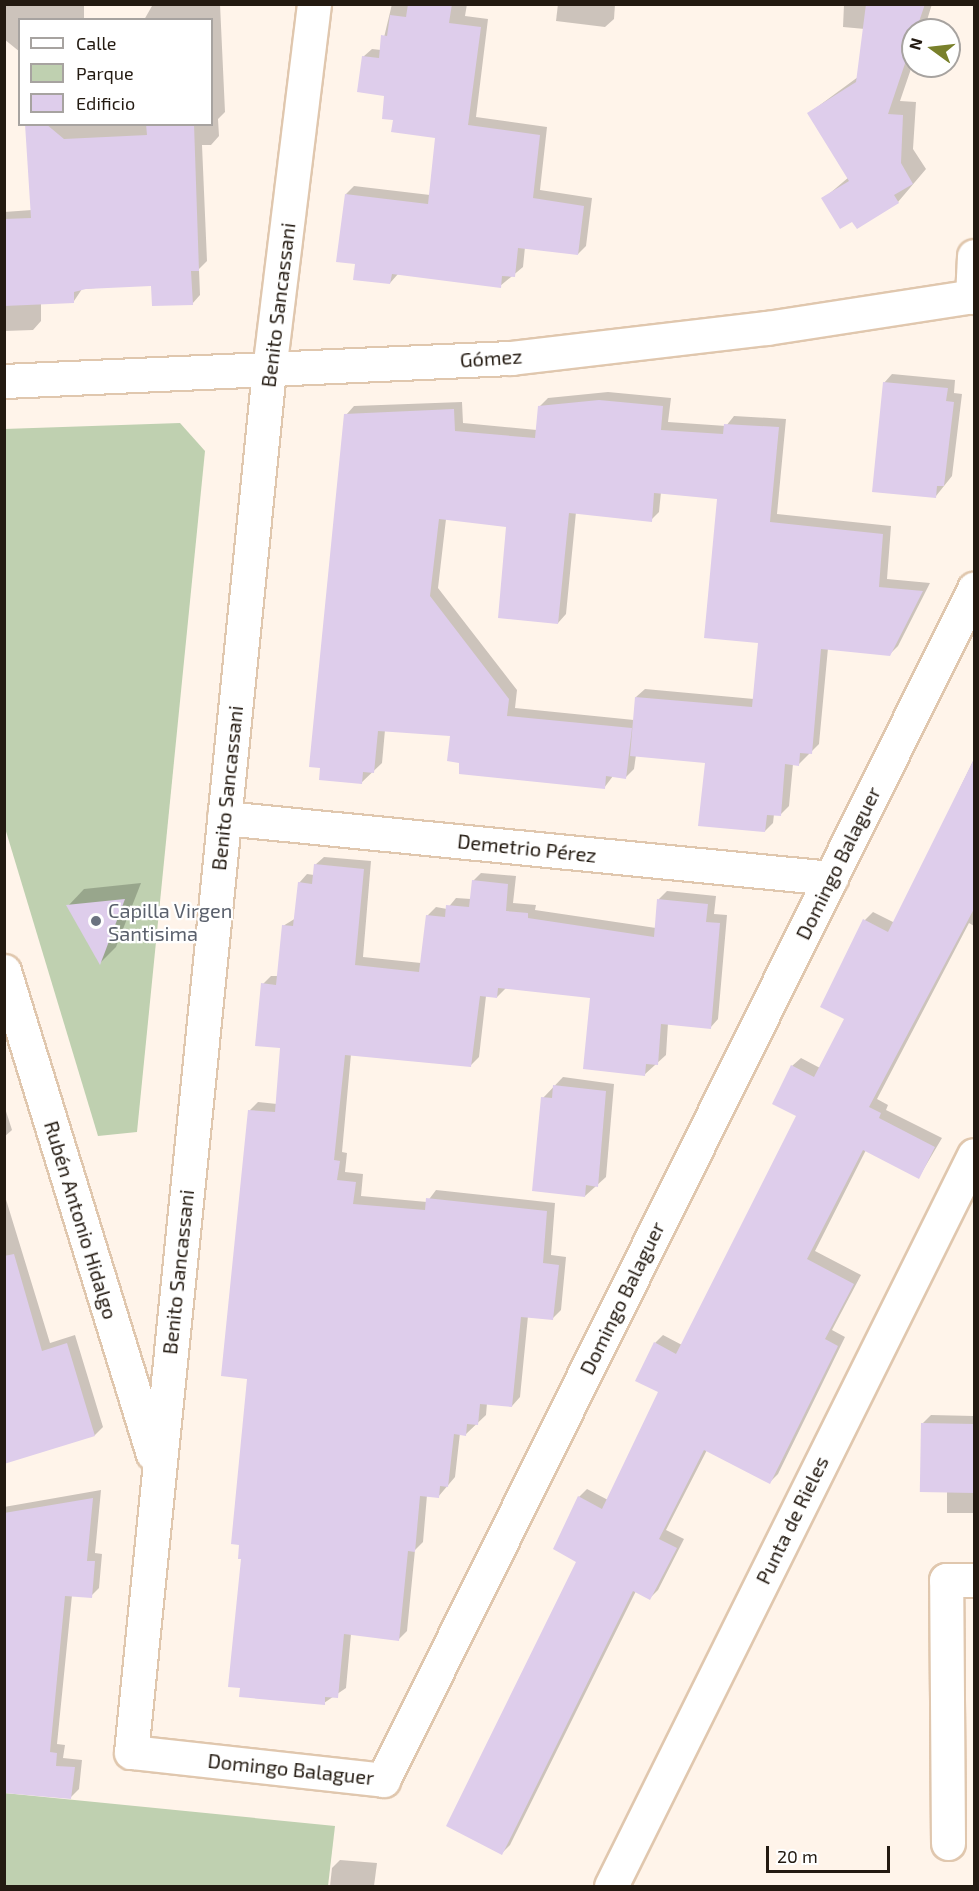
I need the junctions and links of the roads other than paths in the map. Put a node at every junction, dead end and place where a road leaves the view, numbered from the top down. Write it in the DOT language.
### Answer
graph roads {
  1 [pos="314,4"];
  2 [pos="975,256"];
  3 [pos="973,296"];
  4 [pos="269,370"];
  5 [pos="4,381"];
  6 [pos="975,590"];
  7 [pos="224,818"];
  8 [pos="831,878"];
  9 [pos="4,971"];
  10 [pos="975,1155"];
  11 [pos="158,1470"];
  12 [pos="975,1580"];
  13 [pos="131,1752"];
  14 [pos="948,1843"];
  15 [pos="611,1887"];
  1 -- 4 [label="street, Benito Sancassani"];
  2 -- 3 [label="street"];
  3 -- 4 [label="street, Gómez"];
  4 -- 5 [label="street, Gómez"];
  4 -- 7 [label="street, Benito Sancassani"];
  6 -- 8 [label="street, Domingo Balaguer"];
  7 -- 8 [label="street, Demetrio Pérez"];
  7 -- 11 [label="street, Benito Sancassani"];
  8 -- 13 [label="street, Domingo Balaguer"];
  9 -- 11 [label="street, Rubén Antonio Hidalgo"];
  10 -- 15 [label="street, Punta de Rieles"];
  11 -- 13 [label="street, Benito Sancassani"];
  12 -- 14 [label="street"];
}
